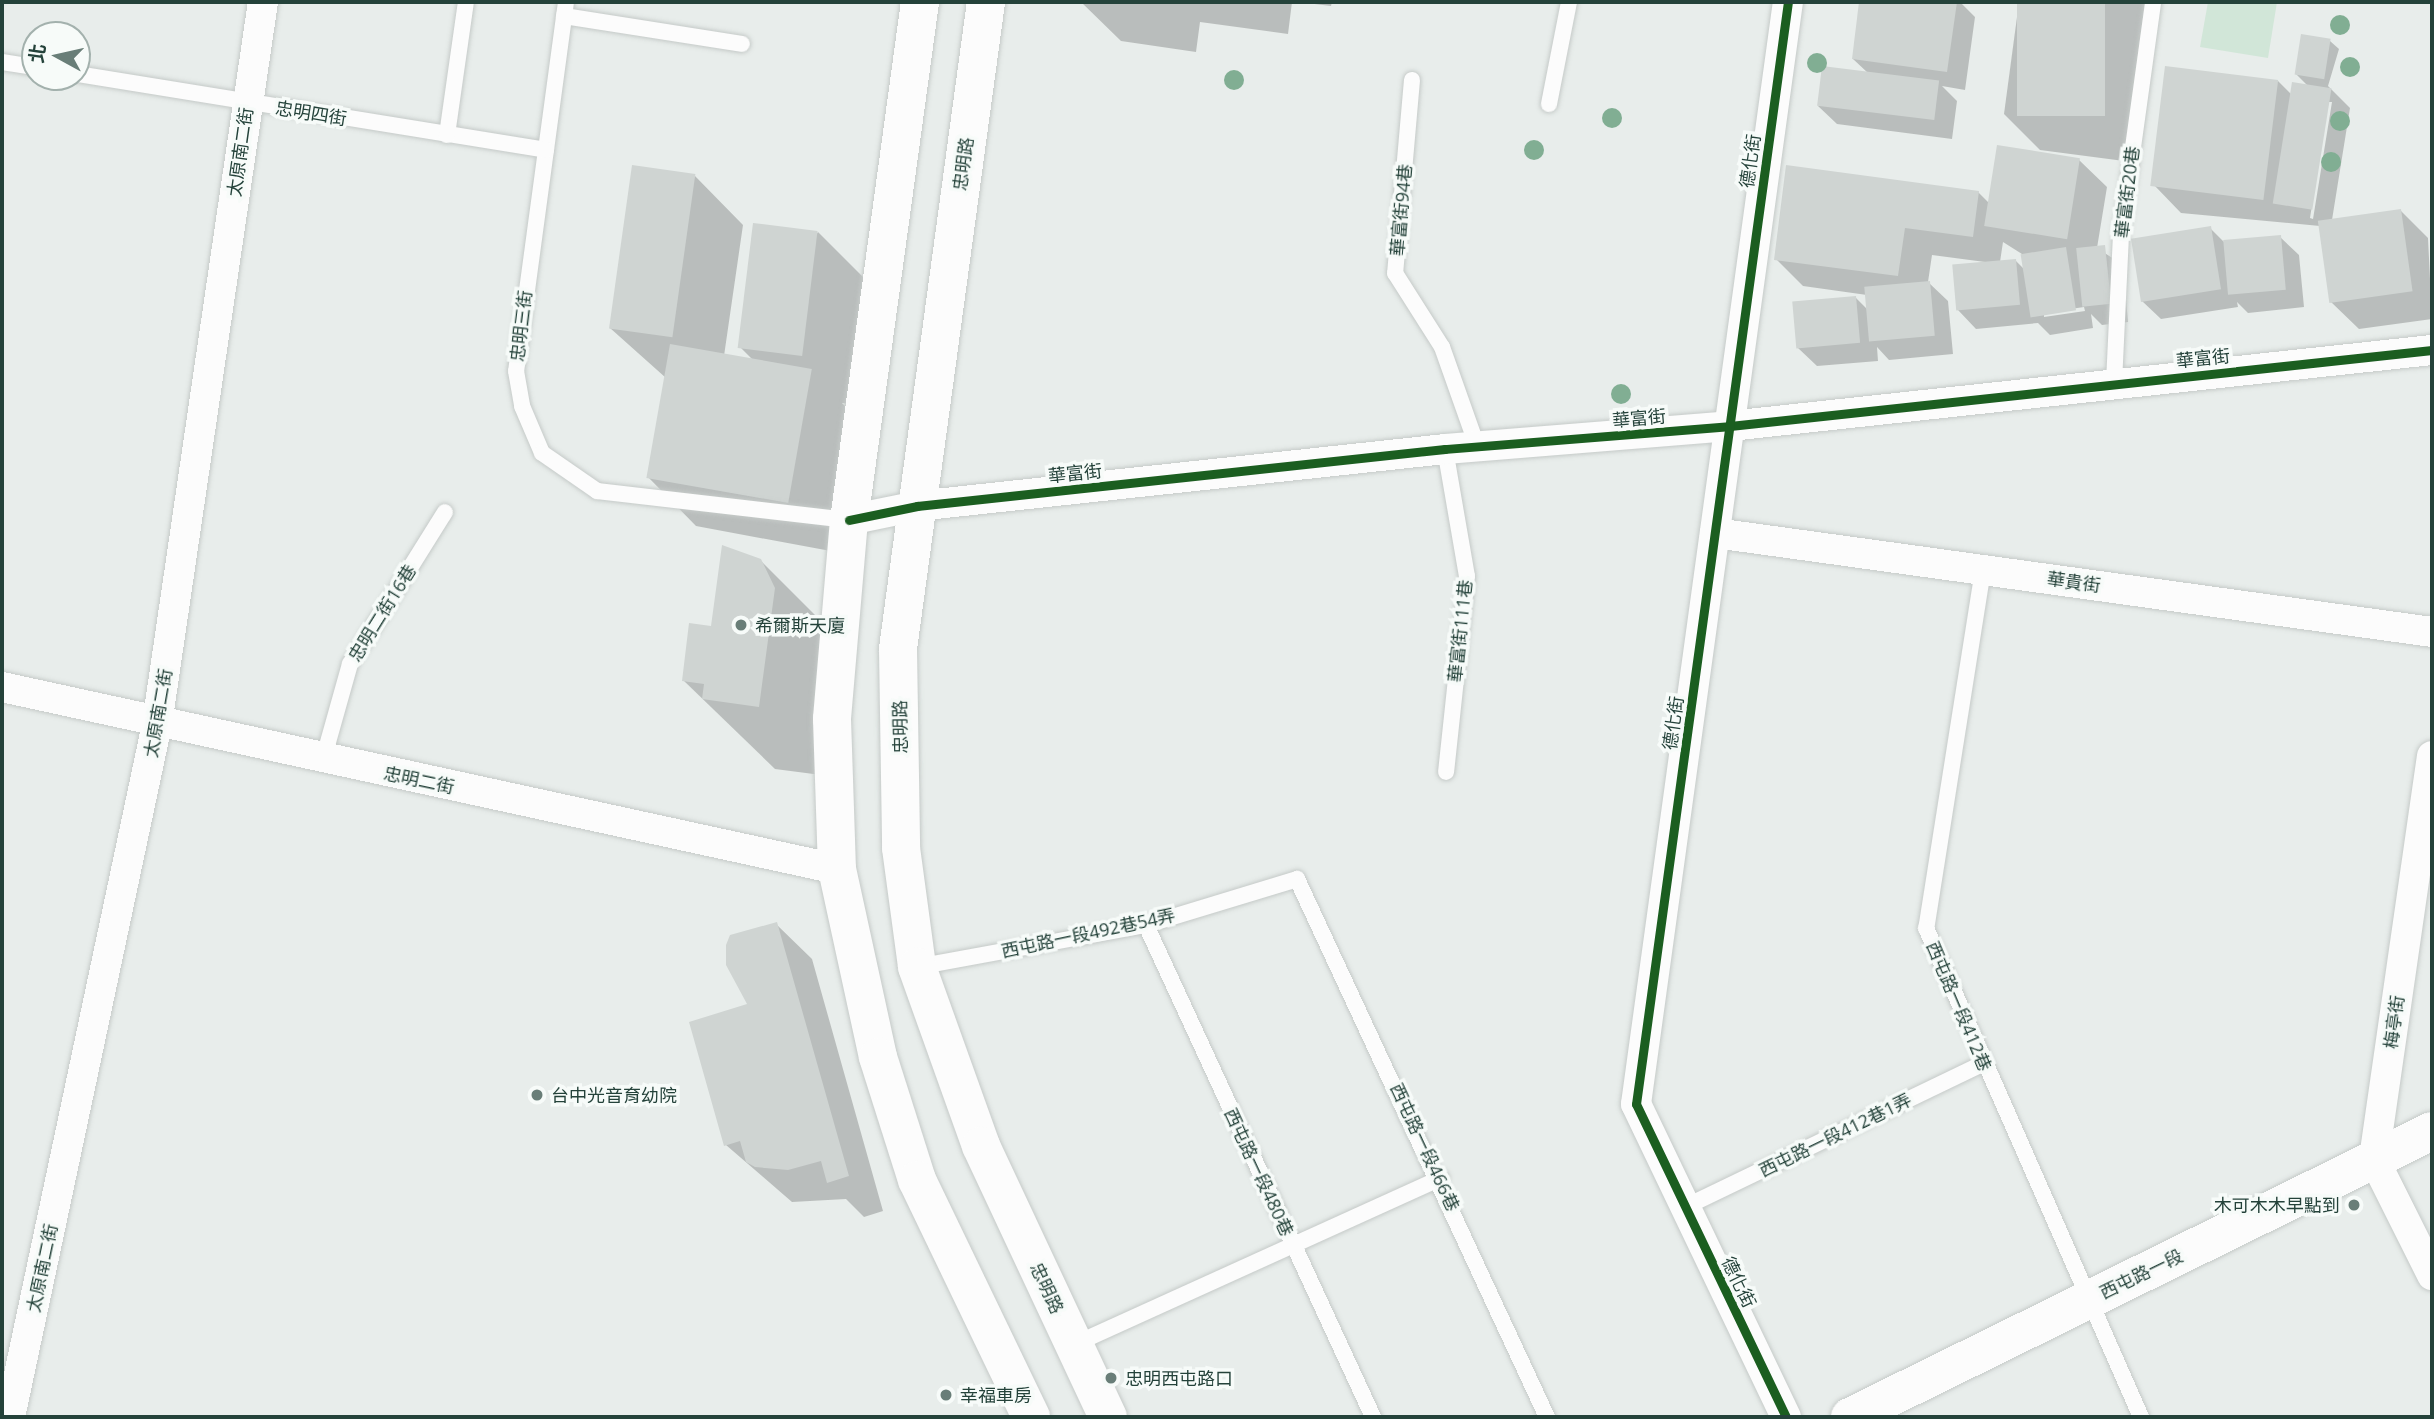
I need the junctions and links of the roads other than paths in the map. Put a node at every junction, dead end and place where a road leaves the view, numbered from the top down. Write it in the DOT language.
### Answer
graph roads {
  1 [pos="263,2"];
  2 [pos="466,2"];
  3 [pos="919,2"];
  4 [pos="986,2"];
  5 [pos="1569,2"];
  6 [pos="1788,2"];
  7 [pos="2153,2"];
  8 [pos="565,9"];
  9 [pos="742,44"];
  10 [pos="2,62"];
  11 [pos="21,65"];
  12 [pos="91,76"];
  13 [pos="1412,80"];
  14 [pos="247,103"];
  15 [pos="1549,104"];
  16 [pos="447,135"];
  17 [pos="546,150"];
  18 [pos="2432,349"];
  19 [pos="2114,383"];
  20 [pos="1730,426"];
  21 [pos="1476,446"];
  22 [pos="1445,449"];
  23 [pos="916,506"];
  24 [pos="445,512"];
  25 [pos="849,520"];
  26 [pos="1715,533"];
  27 [pos="1983,570"];
  28 [pos="2432,632"];
  29 [pos="2,687"];
  30 [pos="158,724"];
  31 [pos="2432,756"];
  32 [pos="323,760"];
  33 [pos="1446,772"];
  34 [pos="836,869"];
  35 [pos="1297,879"];
  36 [pos="1146,925"];
  37 [pos="917,967"];
  38 [pos="1984,1063"];
  39 [pos="2432,1131"];
  40 [pos="2374,1159"];
  41 [pos="1441,1178"];
  42 [pos="1685,1207"];
  43 [pos="1291,1242"];
  44 [pos="2432,1275"];
  45 [pos="2085,1301"];
  46 [pos="1073,1345"];
  47 [pos="10,1417"];
  48 [pos="1031,1417"];
  49 [pos="1108,1417"];
  50 [pos="1373,1417"];
  51 [pos="1547,1417"];
  52 [pos="1786,1417"];
  53 [pos="1850,1417"];
  54 [pos="2141,1417"];
  1 -- 14 [label="street, 太原南二街"];
  2 -- 16 [label="lane"];
  3 -- 25 [label="main road"];
  4 -- 23 [label="main road, 忠明路"];
  5 -- 15 [label="lane"];
  6 -- 20 [label="street, 德化街"];
  7 -- 19 [label="lane, 華富街20巷"];
  8 -- 9 [label="lane"];
  8 -- 17 [label="lane, 忠明三街"];
  10 -- 11 [label="lane"];
  12 -- 14 [label="lane, 忠明四街"];
  13 -- 21 [label="lane, 華富街94巷"];
  14 -- 16 [label="lane, 忠明四街"];
  14 -- 30 [label="street, 太原南二街"];
  16 -- 17 [label="lane, 忠明四街"];
  17 -- 25 [label="lane, 忠明三街"];
  18 -- 19 [label="street, 華富街"];
  19 -- 20 [label="street, 華富街"];
  20 -- 21 [label="street, 華富街"];
  20 -- 26 [label="street, 德化街"];
  21 -- 22 [label="street, 華富街"];
  22 -- 23 [label="street, 華富街"];
  22 -- 33 [label="lane, 華富街111巷"];
  23 -- 25 [label="street, 華富街"];
  23 -- 37 [label="main road, 忠明路"];
  24 -- 32 [label="lane, 忠明二街16巷"];
  25 -- 34 [label="main road"];
  26 -- 27 [label="street, 華貴街"];
  26 -- 42 [label="street, 德化街"];
  27 -- 28 [label="street, 華貴街"];
  27 -- 38 [label="lane, 西屯路一段412巷"];
  29 -- 30 [label="street, 忠明二街"];
  30 -- 32 [label="street, 忠明二街"];
  30 -- 47 [label="street, 太原南二街"];
  31 -- 40 [label="street, 梅亭街"];
  32 -- 34 [label="street, 忠明二街"];
  34 -- 48 [label="main road"];
  35 -- 36 [label="lane, 西屯路一段492巷54弄"];
  35 -- 41 [label="lane, 西屯路一段466巷"];
  36 -- 37 [label="lane, 西屯路一段492巷54弄"];
  36 -- 43 [label="lane, 西屯路一段480巷"];
  37 -- 46 [label="main road, 忠明路"];
  38 -- 42 [label="lane, 西屯路一段412巷1弄"];
  38 -- 45 [label="lane, 西屯路一段412巷"];
  39 -- 40 [label="main road, 西屯路一段"];
  40 -- 44 [label="street"];
  40 -- 45 [label="main road, 西屯路一段"];
  41 -- 43 [label="lane"];
  41 -- 51 [label="lane, 西屯路一段466巷"];
  42 -- 52 [label="street, 德化街"];
  43 -- 46 [label="lane"];
  43 -- 50 [label="lane, 西屯路一段480巷"];
  45 -- 53 [label="main road, 西屯路一段"];
  45 -- 54 [label="lane, 西屯路一段412巷"];
  46 -- 49 [label="main road, 忠明路"];
}
